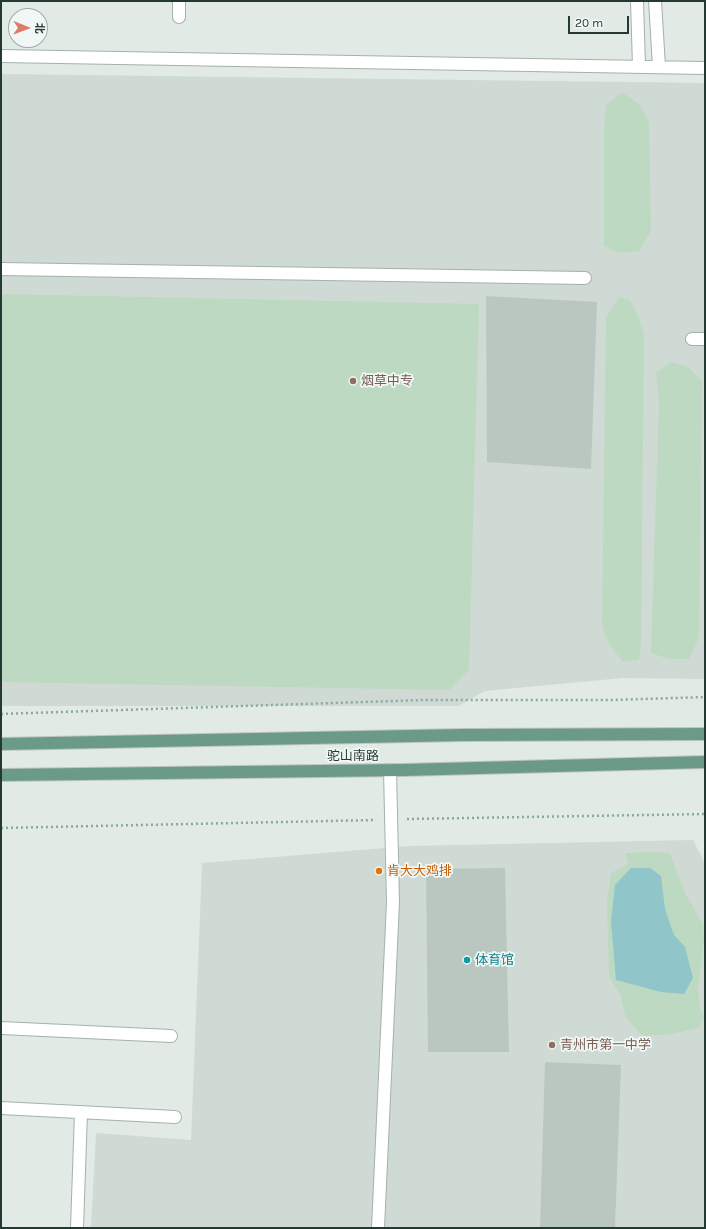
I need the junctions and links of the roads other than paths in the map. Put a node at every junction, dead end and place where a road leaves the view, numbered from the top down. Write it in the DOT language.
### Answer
graph roads {
  1 [pos="179,1"];
  2 [pos="637,1"];
  3 [pos="655,1"];
  4 [pos="179,17"];
  5 [pos="1,56"];
  6 [pos="639,66"];
  7 [pos="659,67"];
  8 [pos="705,68"];
  9 [pos="1,269"];
  10 [pos="585,278"];
  11 [pos="692,339"];
  12 [pos="705,339"];
  13 [pos="705,734"];
  14 [pos="1,744"];
  15 [pos="705,762"];
  16 [pos="390,770"];
  17 [pos="1,776"];
  18 [pos="1,1028"];
  19 [pos="171,1036"];
  20 [pos="1,1108"];
  21 [pos="81,1112"];
  22 [pos="176,1117"];
  23 [pos="77,1228"];
  24 [pos="378,1228"];
  1 -- 4 [label="street"];
  2 -- 6 [label="street"];
  3 -- 7 [label="street"];
  5 -- 6 [label="street"];
  6 -- 7 [label="street"];
  7 -- 8 [label="street"];
  9 -- 10 [label="street"];
  11 -- 12 [label="street"];
  13 -- 14 [label="main road, 驼山南路"];
  15 -- 16 [label="main road, 驼山南路"];
  16 -- 17 [label="main road, 驼山南路"];
  16 -- 24 [label="street"];
  18 -- 19 [label="street"];
  20 -- 21 [label="street"];
  21 -- 22 [label="street"];
  21 -- 23 [label="street"];
}
